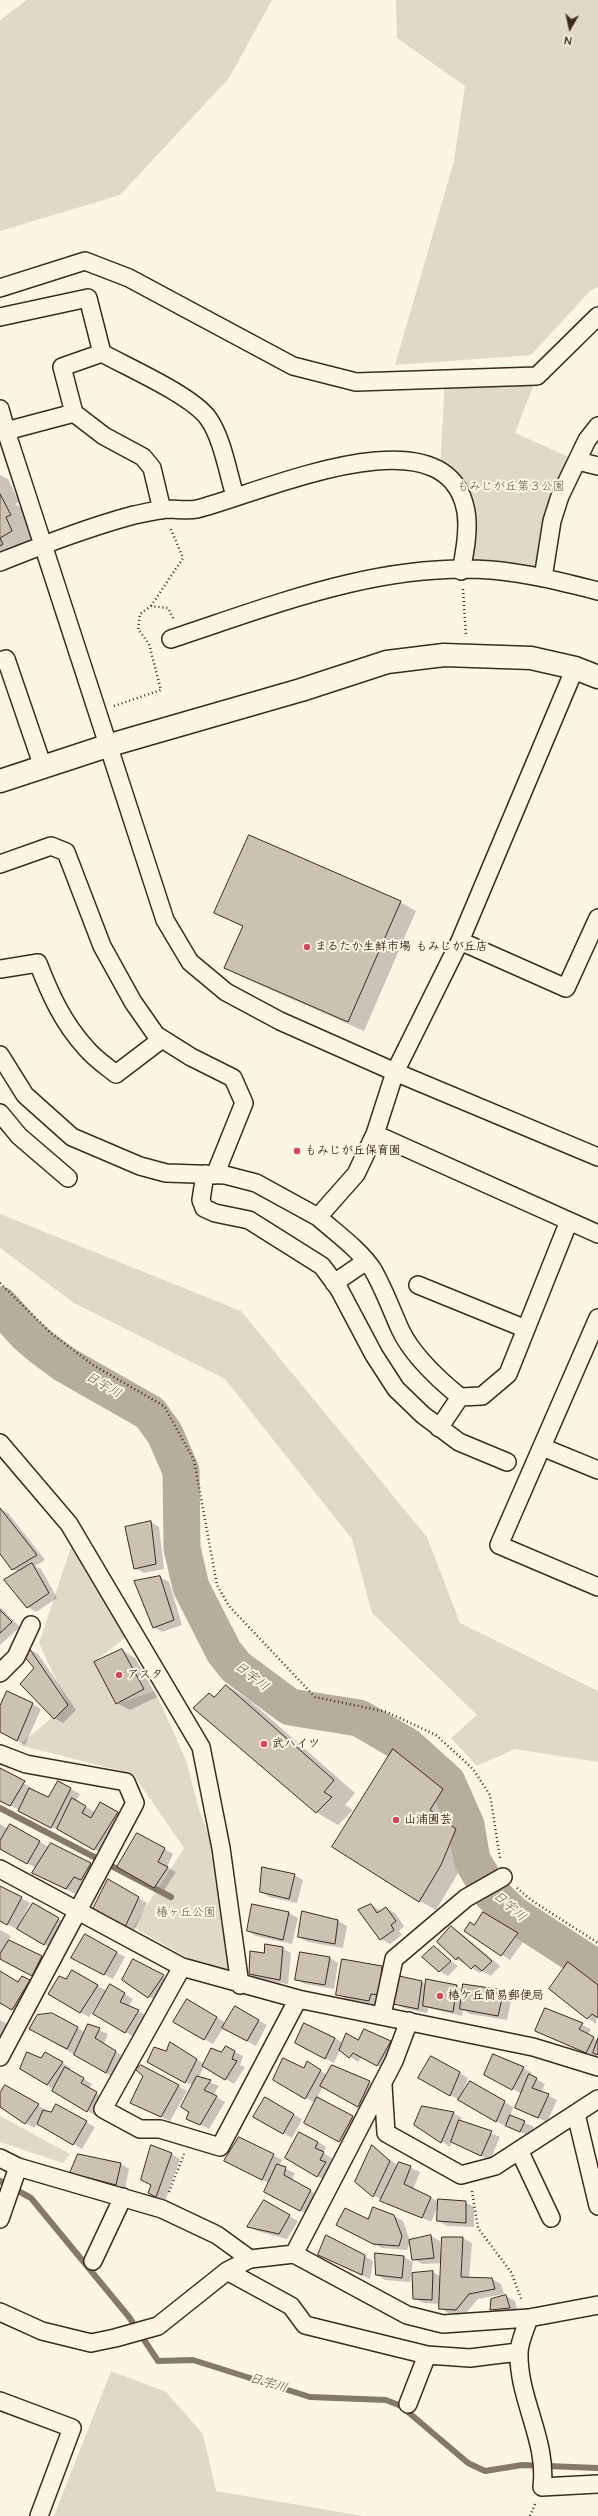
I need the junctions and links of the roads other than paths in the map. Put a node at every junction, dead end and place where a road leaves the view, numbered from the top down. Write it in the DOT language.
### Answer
graph roads {
  1 [pos="0,288"];
  2 [pos="598,316"];
  3 [pos="0,317"];
  4 [pos="102,353"];
  5 [pos="0,409"];
  6 [pos="74,413"];
  7 [pos="598,426"];
  8 [pos="6,431"];
  9 [pos="578,461"];
  10 [pos="598,466"];
  11 [pos="235,496"];
  12 [pos="162,510"];
  13 [pos="44,544"];
  14 [pos="0,562"];
  15 [pos="461,571"];
  16 [pos="543,578"];
  17 [pos="598,591"];
  18 [pos="171,639"];
  19 [pos="0,661"];
  20 [pos="575,668"];
  21 [pos="598,677"];
  22 [pos="110,745"];
  23 [pos="44,767"];
  24 [pos="0,782"];
  25 [pos="0,864"];
  26 [pos="598,918"];
  27 [pos="460,941"];
  28 [pos="0,969"];
  29 [pos="162,1039"];
  30 [pos="0,1056"];
  31 [pos="395,1072"];
  32 [pos="0,1113"];
  33 [pos="375,1134"];
  34 [pos="598,1157"];
  35 [pos="210,1174"];
  36 [pos="68,1178"];
  37 [pos="318,1217"];
  38 [pos="568,1221"];
  39 [pos="598,1234"];
  40 [pos="365,1262"];
  41 [pos="334,1283"];
  42 [pos="418,1285"];
  43 [pos="598,1318"];
  44 [pos="526,1329"];
  45 [pos="592,1351"];
  46 [pos="460,1397"];
  47 [pos="440,1428"];
  48 [pos="0,1443"];
  49 [pos="542,1447"];
  50 [pos="507,1462"];
  51 [pos="598,1470"];
  52 [pos="598,1587"];
  53 [pos="31,1625"];
  54 [pos="0,1673"];
  55 [pos="0,1754"];
  56 [pos="0,1869"];
  57 [pos="503,1877"];
  58 [pos="78,1913"];
  59 [pos="182,1967"];
  60 [pos="240,1985"];
  61 [pos="298,1999"];
  62 [pos="382,2015"];
  63 [pos="409,2021"];
  64 [pos="0,2057"];
  65 [pos="598,2067"];
  66 [pos="383,2085"];
  67 [pos="598,2099"];
  68 [pos="576,2114"];
  69 [pos="519,2150"];
  70 [pos="0,2158"];
  71 [pos="17,2171"];
  72 [pos="123,2197"];
  73 [pos="598,2206"];
  74 [pos="551,2218"];
  75 [pos="0,2219"];
  76 [pos="294,2254"];
  77 [pos="250,2259"];
  78 [pos="93,2261"];
  79 [pos="227,2270"];
  80 [pos="598,2305"];
  81 [pos="0,2312"];
  82 [pos="529,2318"];
  83 [pos="518,2352"];
  84 [pos="427,2356"];
  85 [pos="0,2401"];
  86 [pos="408,2404"];
  87 [pos="598,2484"];
  88 [pos="40,2516"];
  1 -- 2 [label="street"];
  3 -- 4 [label="street"];
  4 -- 6 [label="street"];
  4 -- 11 [label="street"];
  5 -- 8 [label="street"];
  6 -- 8 [label="street"];
  6 -- 12 [label="street"];
  7 -- 9 [label="street"];
  8 -- 13 [label="street"];
  9 -- 10 [label="street"];
  9 -- 16 [label="street"];
  11 -- 12 [label="street"];
  11 -- 15 [label="street"];
  12 -- 13 [label="street"];
  13 -- 14 [label="street"];
  13 -- 22 [label="street"];
  15 -- 16 [label="street"];
  15 -- 18 [label="street"];
  16 -- 17 [label="street"];
  19 -- 23 [label="street"];
  20 -- 21 [label="street"];
  20 -- 22 [label="street"];
  20 -- 27 [label="street"];
  22 -- 23 [label="street"];
  22 -- 31 [label="street"];
  23 -- 24 [label="street"];
  25 -- 29 [label="street"];
  26 -- 27 [label="street"];
  27 -- 31 [label="street"];
  28 -- 29 [label="street"];
  29 -- 35 [label="street"];
  30 -- 35 [label="street"];
  31 -- 33 [label="street"];
  31 -- 34 [label="street"];
  32 -- 36 [label="street"];
  33 -- 37 [label="street"];
  33 -- 38 [label="street"];
  35 -- 37 [label="street"];
  35 -- 41 [label="street"];
  37 -- 40 [label="street"];
  38 -- 39 [label="street"];
  38 -- 44 [label="street"];
  40 -- 41 [label="street"];
  40 -- 46 [label="street"];
  41 -- 47 [label="street"];
  42 -- 44 [label="street"];
  43 -- 45 [label="street"];
  44 -- 46 [label="street"];
  45 -- 49 [label="street"];
  46 -- 47 [label="street"];
  47 -- 50 [label="street"];
  48 -- 60 [label="street"];
  49 -- 51 [label="street"];
  49 -- 52 [label="street"];
  53 -- 54 [label="street"];
  55 -- 58 [label="street"];
  56 -- 58 [label="street"];
  57 -- 62 [label="street"];
  58 -- 59 [label="street"];
  58 -- 64 [label="street"];
  59 -- 60 [label="street"];
  59 -- 61 [label="street"];
  60 -- 61 [label="street"];
  61 -- 62 [label="street"];
  62 -- 63 [label="street"];
  63 -- 65 [label="street"];
  63 -- 66 [label="street"];
  66 -- 69 [label="street"];
  66 -- 76 [label="street"];
  67 -- 68 [label="street"];
  68 -- 69 [label="street"];
  68 -- 73 [label="street"];
  69 -- 74 [label="street"];
  70 -- 71 [label="street"];
  71 -- 72 [label="street"];
  71 -- 75 [label="street"];
  72 -- 77 [label="street"];
  72 -- 78 [label="street"];
  76 -- 77 [label="street"];
  76 -- 82 [label="street"];
  77 -- 79 [label="street"];
  79 -- 81 [label="street"];
  79 -- 84 [label="street"];
  80 -- 82 [label="street"];
  82 -- 83 [label="street"];
  83 -- 84 [label="street"];
  83 -- 87 [label="street"];
  84 -- 86 [label="street"];
  85 -- 88 [label="street"];
}
